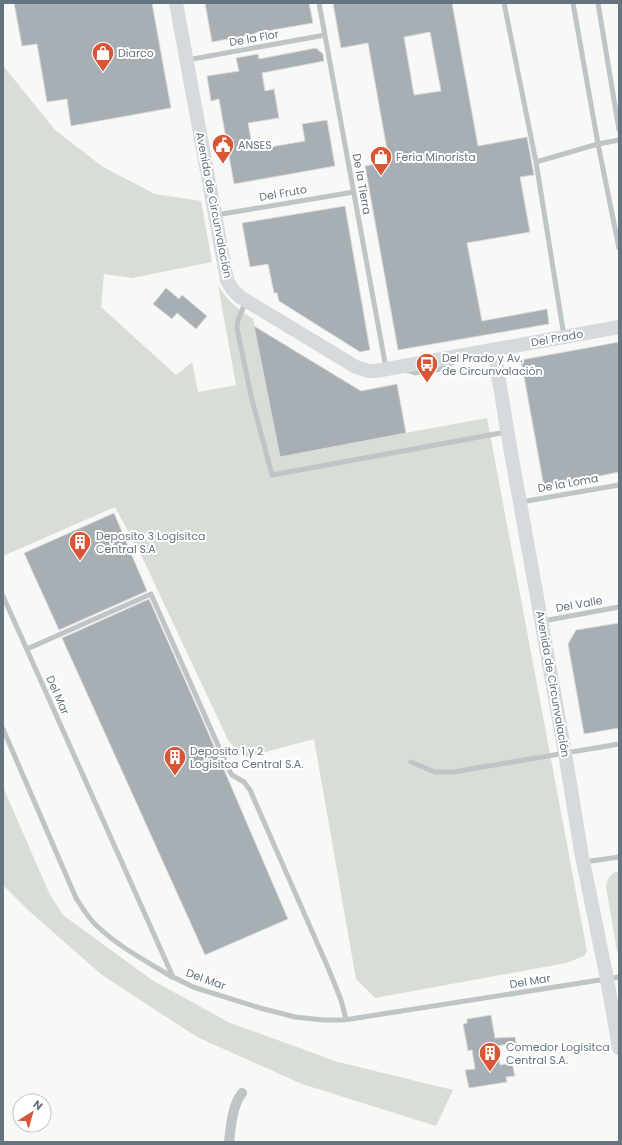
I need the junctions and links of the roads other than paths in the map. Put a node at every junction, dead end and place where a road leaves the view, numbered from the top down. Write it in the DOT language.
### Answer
graph roads {
  1 [pos="176,3"];
  2 [pos="319,3"];
  3 [pos="504,3"];
  4 [pos="573,3"];
  5 [pos="598,3"];
  6 [pos="325,35"];
  7 [pos="186,60"];
  8 [pos="619,130"];
  9 [pos="619,140"];
  10 [pos="598,144"];
  11 [pos="536,162"];
  12 [pos="354,192"];
  13 [pos="215,215"];
  14 [pos="619,248"];
  15 [pos="246,301"];
  16 [pos="619,327"];
  17 [pos="565,336"];
  18 [pos="494,350"];
  19 [pos="393,368"];
  20 [pos="508,432"];
  21 [pos="619,485"];
  22 [pos="520,502"];
  23 [pos="3,596"];
  24 [pos="619,607"];
  25 [pos="542,621"];
  26 [pos="27,649"];
  27 [pos="3,729"];
  28 [pos="619,744"];
  29 [pos="565,753"];
  30 [pos="411,762"];
  31 [pos="619,858"];
  32 [pos="583,862"];
  33 [pos="173,977"];
  34 [pos="613,978"];
  35 [pos="346,1019"];
  36 [pos="619,1048"];
  37 [pos="242,1092"];
  38 [pos="229,1142"];
  1 -- 7 [label="street, Avenida de Circunvalación"];
  2 -- 6 [label="lane, De la Tierra"];
  3 -- 11 [label="lane"];
  4 -- 10 [label="lane"];
  5 -- 8 [label="lane"];
  6 -- 7 [label="lane, De la Flor"];
  6 -- 12 [label="lane, De la Tierra"];
  7 -- 13 [label="street, Avenida de Circunvalación"];
  9 -- 10 [label="lane"];
  10 -- 11 [label="lane"];
  10 -- 14 [label="lane"];
  11 -- 17 [label="lane"];
  12 -- 13 [label="lane, Del Fruto"];
  12 -- 19 [label="lane, De la Tierra"];
  13 -- 15 [label="street, Avenida de Circunvalación"];
  15 -- 19 [label="street, Avenida de Circunvalación"];
  15 -- 20 [label="lane"];
  16 -- 17 [label="street, Del Prado"];
  17 -- 18 [label="street, Del Prado"];
  18 -- 19 [label="street, Avenida de Circunvalación"];
  18 -- 20 [label="street, Avenida de Circunvalación"];
  20 -- 22 [label="street, Avenida de Circunvalación"];
  21 -- 22 [label="lane, De la Loma"];
  22 -- 25 [label="street, Avenida de Circunvalación"];
  23 -- 26 [label="lane, Del Mar"];
  24 -- 25 [label="lane, Del Valle"];
  25 -- 29 [label="street, Avenida de Circunvalación"];
  26 -- 33 [label="lane, Del Mar"];
  26 -- 35 [label="lane"];
  27 -- 33 [label="lane"];
  28 -- 29 [label="lane"];
  29 -- 30 [label="lane"];
  29 -- 32 [label="street, Avenida de Circunvalación"];
  31 -- 32 [label="lane"];
  32 -- 34 [label="street, Avenida de Circunvalación"];
  33 -- 35 [label="lane, Del Mar"];
  34 -- 35 [label="lane, Del Mar"];
  34 -- 36 [label="street, Avenida de Circunvalación"];
  37 -- 38 [label="street"];
}
